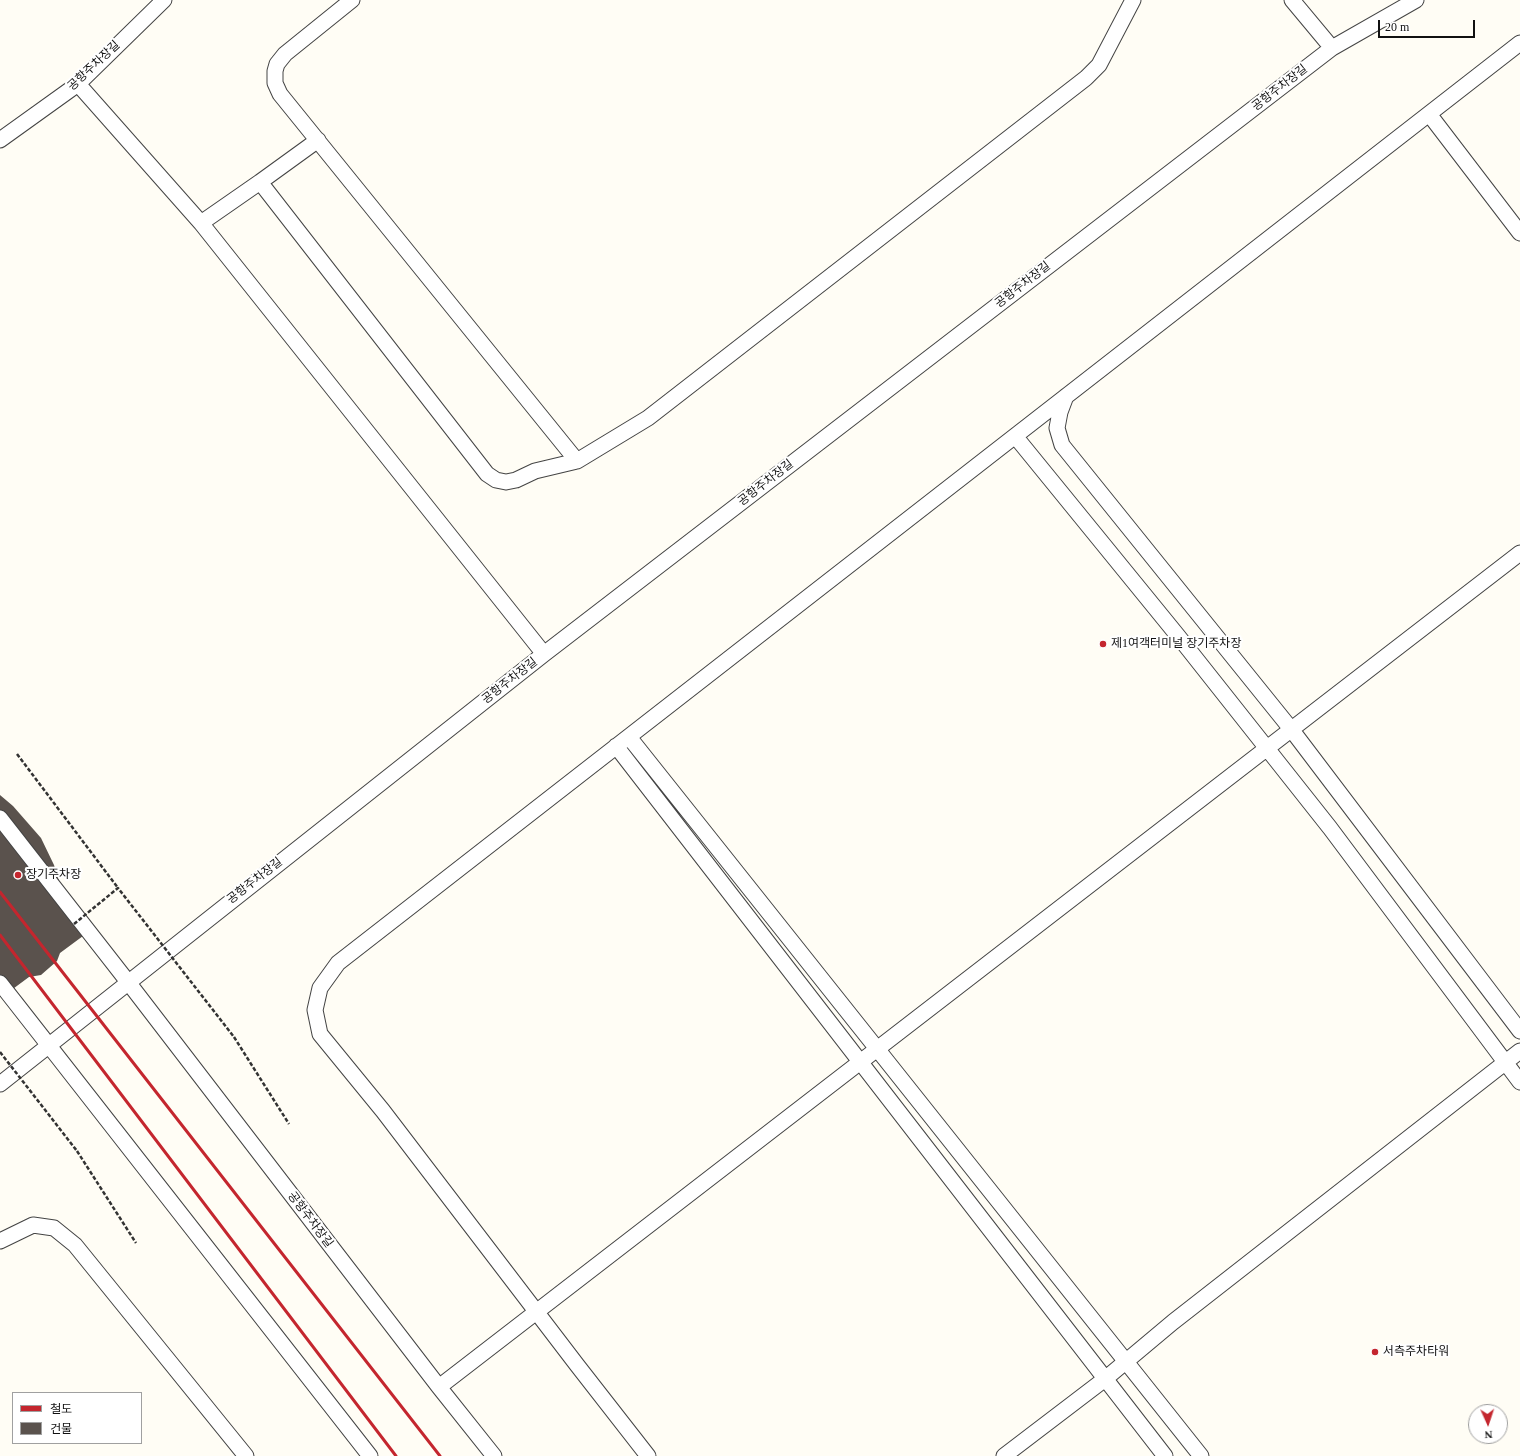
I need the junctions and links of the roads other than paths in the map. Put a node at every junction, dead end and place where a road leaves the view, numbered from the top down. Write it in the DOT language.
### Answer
graph roads {
  1 [pos="164,0"];
  2 [pos="352,0"];
  3 [pos="1132,0"];
  4 [pos="1292,0"];
  5 [pos="1416,0"];
  6 [pos="1520,43"];
  7 [pos="1332,48"];
  8 [pos="78,84"];
  9 [pos="1429,114"];
  10 [pos="0,140"];
  11 [pos="318,140"];
  12 [pos="260,182"];
  13 [pos="201,223"];
  14 [pos="1520,233"];
  15 [pos="1066,396"];
  16 [pos="1015,436"];
  17 [pos="577,461"];
  18 [pos="1520,553"];
  19 [pos="544,654"];
  20 [pos="1291,729"];
  21 [pos="629,737"];
  22 [pos="616,746"];
  23 [pos="1267,748"];
  24 [pos="0,818"];
  25 [pos="128,982"];
  26 [pos="0,983"];
  27 [pos="1520,1031"];
  28 [pos="48,1045"];
  29 [pos="877,1049"];
  30 [pos="1520,1051"];
  31 [pos="860,1062"];
  32 [pos="1505,1062"];
  33 [pos="1520,1082"];
  34 [pos="0,1084"];
  35 [pos="0,1241"];
  36 [pos="537,1312"];
  37 [pos="1126,1362"];
  38 [pos="1105,1379"];
  39 [pos="439,1387"];
  40 [pos="364,1454"];
  41 [pos="246,1456"];
  42 [pos="494,1456"];
  43 [pos="648,1456"];
  44 [pos="1004,1456"];
  45 [pos="1165,1456"];
  46 [pos="1201,1456"];
  1 -- 8 [label="lane, 공항주차장길"];
  2 -- 11 [label="lane"];
  3 -- 17 [label="lane"];
  4 -- 7 [label="lane"];
  5 -- 7 [label="lane, 공항주차장길"];
  6 -- 9 [label="lane"];
  7 -- 19 [label="lane, 공항주차장길"];
  8 -- 10 [label="lane, 공항주차장길"];
  8 -- 13 [label="lane"];
  9 -- 14 [label="lane"];
  9 -- 15 [label="lane"];
  11 -- 12 [label="lane"];
  11 -- 17 [label="lane"];
  12 -- 13 [label="lane"];
  12 -- 17 [label="lane"];
  13 -- 19 [label="lane"];
  15 -- 16 [label="lane"];
  15 -- 20 [label="lane"];
  16 -- 21 [label="lane"];
  16 -- 23 [label="lane"];
  18 -- 20 [label="lane"];
  19 -- 25 [label="lane, 공항주차장길"];
  20 -- 23 [label="lane"];
  20 -- 27 [label="lane"];
  21 -- 22 [label="lane"];
  21 -- 29 [label="lane"];
  22 -- 31 [label="lane"];
  22 -- 36 [label="lane"];
  23 -- 29 [label="lane"];
  23 -- 32 [label="lane"];
  24 -- 25 [label="lane, 공항주차장길"];
  25 -- 28 [label="lane, 공항주차장길"];
  25 -- 39 [label="lane, 공항주차장길"];
  26 -- 28 [label="lane"];
  28 -- 34 [label="lane, 공항주차장길"];
  28 -- 40 [label="lane"];
  29 -- 31 [label="lane"];
  29 -- 37 [label="lane"];
  30 -- 32 [label="lane"];
  31 -- 36 [label="lane"];
  31 -- 38 [label="lane"];
  32 -- 33 [label="lane"];
  32 -- 37 [label="lane"];
  35 -- 41 [label="lane"];
  36 -- 39 [label="lane"];
  36 -- 43 [label="lane"];
  37 -- 38 [label="lane"];
  37 -- 46 [label="lane"];
  38 -- 44 [label="lane"];
  38 -- 45 [label="lane"];
  39 -- 42 [label="lane, 공항주차장길"];
}
